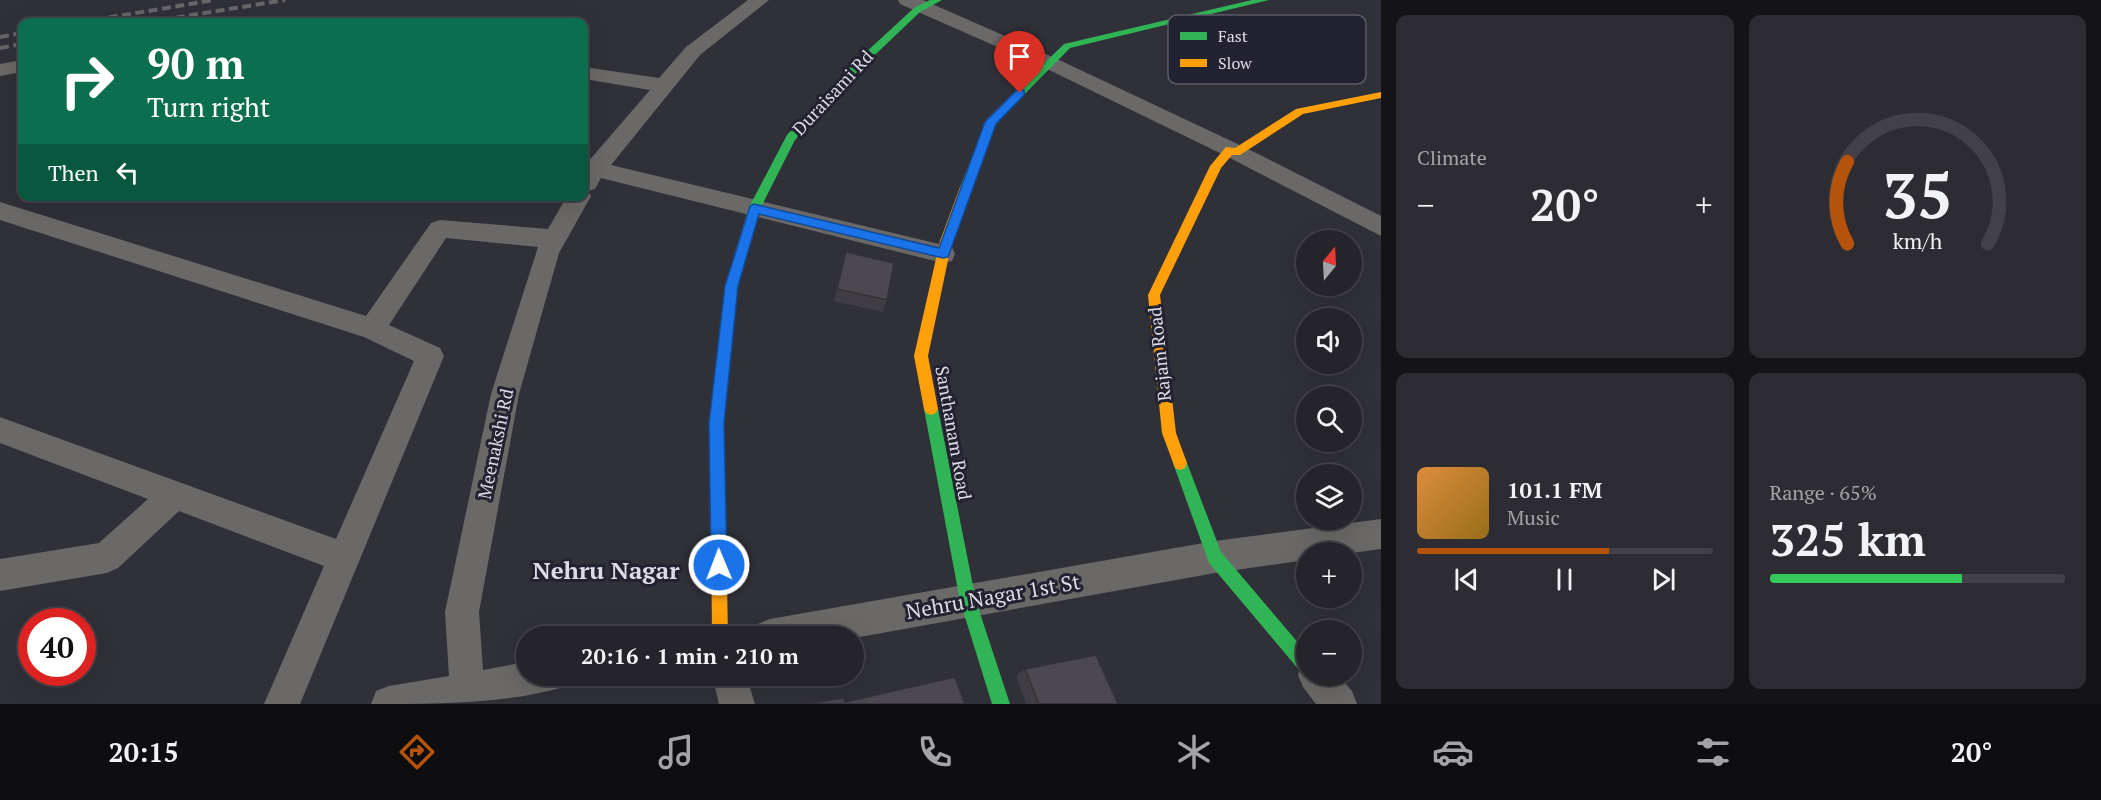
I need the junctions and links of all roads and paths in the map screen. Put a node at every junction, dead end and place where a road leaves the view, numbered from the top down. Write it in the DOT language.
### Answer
graph roads {
  1 [pos="760,0"];
  2 [pos="1264,0"];
  3 [pos="922,2"];
  4 [pos="1200,15"];
  5 [pos="1168,22"];
  6 [pos="1050,63"];
  7 [pos="18,67"];
  8 [pos="0,70"];
  9 [pos="588,74"];
  10 [pos="662,85"];
  11 [pos="1381,95"];
  12 [pos="1233,151"];
  13 [pos="588,180"];
  14 [pos="588,184"];
  15 [pos="575,201"];
  16 [pos="754,209"];
  17 [pos="0,211"];
  18 [pos="1381,227"];
  19 [pos="554,239"];
  20 [pos="943,254"];
  21 [pos="372,329"];
  22 [pos="0,430"];
  23 [pos="175,495"];
  24 [pos="1381,534"];
  25 [pos="1215,557"];
  26 [pos="344,558"];
  27 [pos="0,575"];
  28 [pos="968,601"];
  29 [pos="720,626"];
  30 [pos="827,626"];
  31 [pos="1296,653"];
  32 [pos="516,684"];
  33 [pos="732,686"];
  34 [pos="1324,686"];
  35 [pos="467,697"];
  36 [pos="282,704"];
  37 [pos="389,704"];
  38 [pos="737,704"];
  39 [pos="1001,704"];
  40 [pos="1339,704"];
  1 -- 10 [label="street, Meenakshi Rd"];
  2 -- 4 [label="street, Santhanam Road"];
  3 -- 6 [label="street"];
  3 -- 16 [label="street, Duraisami Rd"];
  5 -- 6 [label="street, Santhanam Road"];
  6 -- 12 [label="street"];
  6 -- 20 [label="street, Santhanam Road"];
  7 -- 8 [label="street"];
  9 -- 10 [label="street"];
  10 -- 13 [label="street, Meenakshi Rd"];
  11 -- 12 [label="street, Rajam Road"];
  12 -- 18 [label="street"];
  12 -- 25 [label="street, Rajam Road"];
  14 -- 16 [label="street"];
  15 -- 19 [label="street, Meenakshi Rd"];
  16 -- 20 [label="street"];
  16 -- 29 [label="street, Duraisami Rd"];
  17 -- 21 [label="street"];
  19 -- 21 [label="street"];
  19 -- 35 [label="street, Meenakshi Rd"];
  20 -- 28 [label="street, Santhanam Road"];
  21 -- 26 [label="street"];
  22 -- 23 [label="street"];
  23 -- 26 [label="street"];
  23 -- 27 [label="street"];
  24 -- 25 [label="street, Nehru Nagar 1st St"];
  25 -- 28 [label="street, Nehru Nagar 1st St"];
  25 -- 31 [label="street, Rajam Road"];
  26 -- 36 [label="street"];
  28 -- 30 [label="street, Nehru Nagar 1st St"];
  28 -- 39 [label="street, Santhanam Road"];
  32 -- 35 [label="street"];
  33 -- 38 [label="street"];
  34 -- 40 [label="street"];
  35 -- 37 [label="street"];
}
